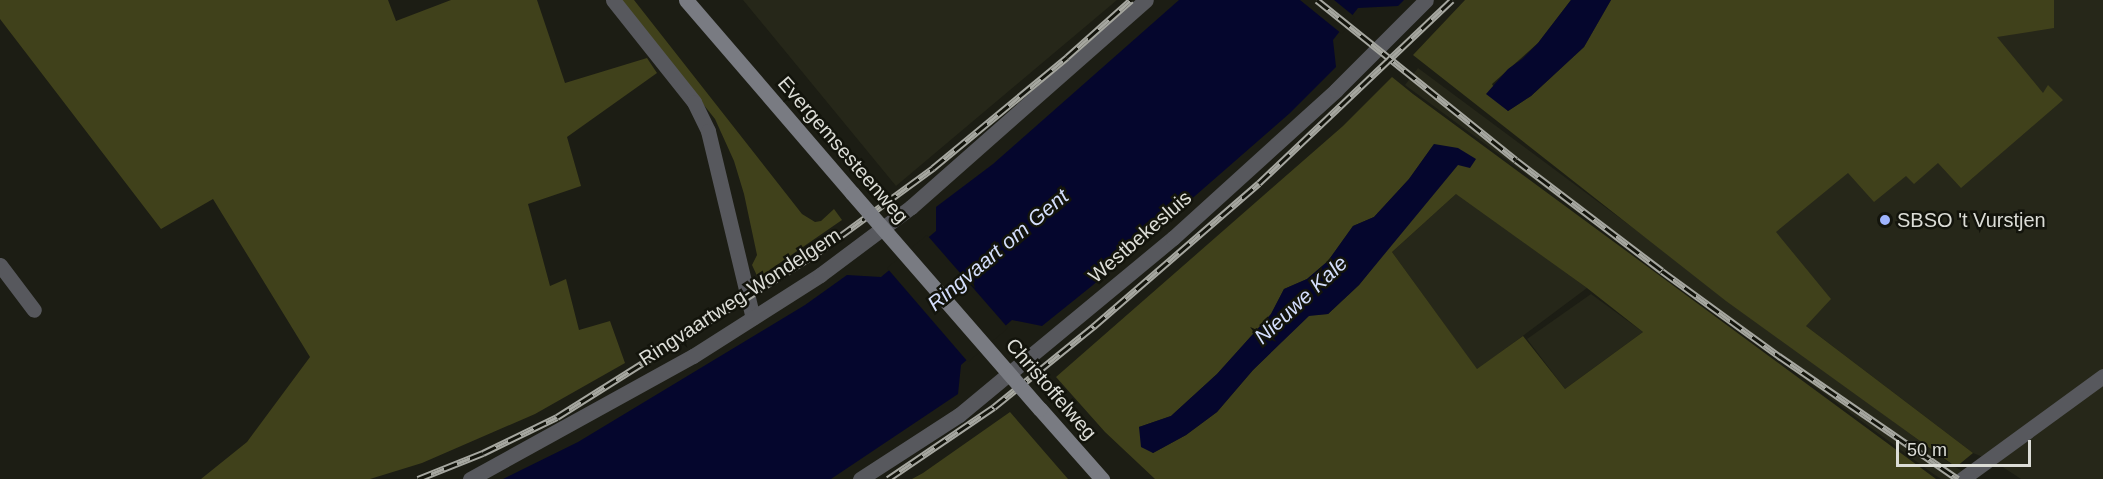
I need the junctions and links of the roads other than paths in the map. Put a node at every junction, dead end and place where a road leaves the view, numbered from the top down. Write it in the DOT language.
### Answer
graph roads {
  1 [pos="613,0"];
  2 [pos="686,0"];
  3 [pos="1146,0"];
  4 [pos="1426,0"];
  5 [pos="0,265"];
  6 [pos="34,310"];
  7 [pos="753,318"];
  8 [pos="968,327"];
  9 [pos="2103,376"];
  10 [pos="470,479"];
  11 [pos="860,479"];
  12 [pos="1102,479"];
  13 [pos="1962,479"];
  1 -- 7 [label="street"];
  2 -- 8 [label="main road, Evergemsesteenweg, bridge"];
  3 -- 7 [label="street, Ringvaartweg-Wondelgem"];
  4 -- 11 [label="street, Westbekesluis"];
  5 -- 6 [label="street"];
  7 -- 10 [label="street, Ringvaartweg-Wondelgem"];
  8 -- 12 [label="main road, Christoffelweg, bridge"];
  9 -- 13 [label="street"];
}
